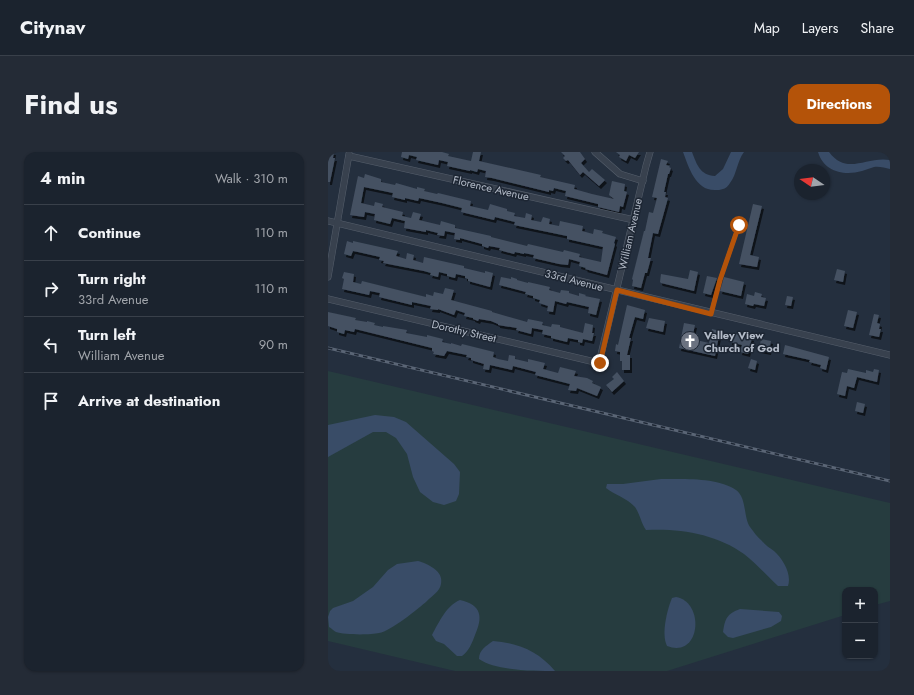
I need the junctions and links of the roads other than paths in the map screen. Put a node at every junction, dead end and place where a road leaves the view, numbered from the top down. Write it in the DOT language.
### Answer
graph roads {
  1 [pos="595,152"];
  2 [pos="650,152"];
  3 [pos="349,154"];
  4 [pos="643,181"];
  5 [pos="634,220"];
  6 [pos="328,221"];
  7 [pos="338,223"];
  8 [pos="739,225"];
  9 [pos="330,260"];
  10 [pos="328,277"];
  11 [pos="617,290"];
  12 [pos="328,299"];
  13 [pos="711,314"];
  14 [pos="890,355"];
  15 [pos="600,363"];
  1 -- 4 [label="street"];
  2 -- 4 [label="street, William Avenue"];
  3 -- 5 [label="street, Florence Avenue"];
  3 -- 7 [label="street"];
  4 -- 5 [label="street, William Avenue"];
  5 -- 11 [label="street, William Avenue"];
  6 -- 7 [label="street, 33rd Avenue"];
  7 -- 9 [label="street"];
  7 -- 11 [label="street, 33rd Avenue"];
  8 -- 13 [label="lane"];
  9 -- 10 [label="street"];
  11 -- 13 [label="street, 33rd Avenue"];
  11 -- 15 [label="street, William Avenue"];
  12 -- 15 [label="street, Dorothy Street"];
  13 -- 14 [label="street, 33rd Avenue"];
}
